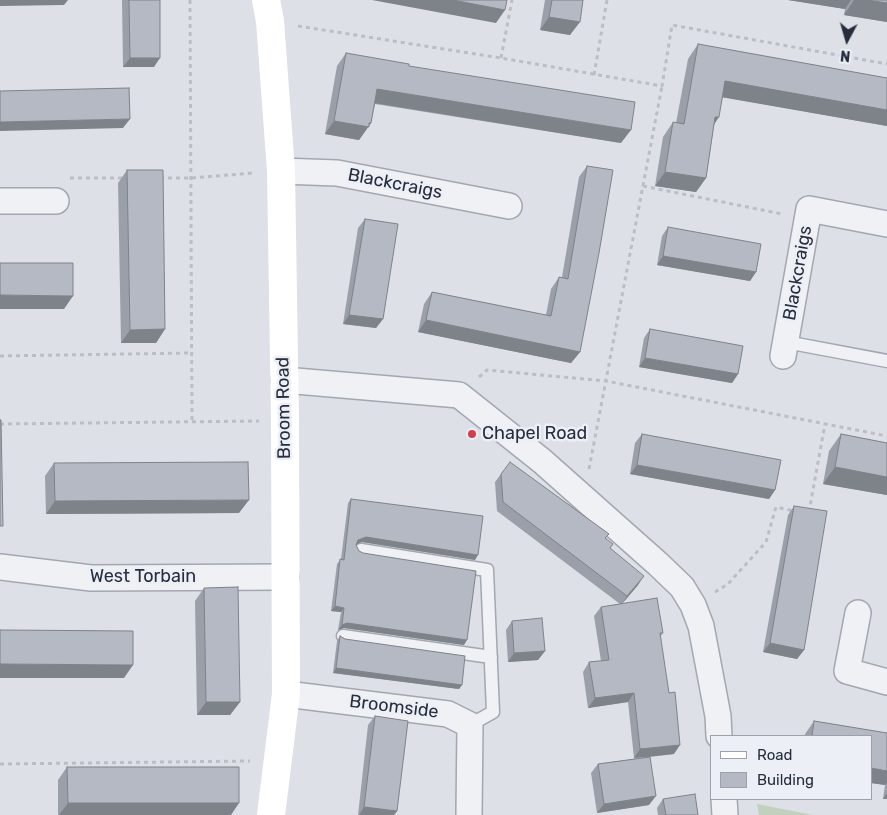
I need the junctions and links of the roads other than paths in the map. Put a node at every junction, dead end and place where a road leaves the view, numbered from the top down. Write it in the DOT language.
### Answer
graph roads {
  1 [pos="268,11"];
  2 [pos="281,171"];
  3 [pos="0,201"];
  4 [pos="56,202"];
  5 [pos="508,206"];
  6 [pos="887,224"];
  7 [pos="785,349"];
  8 [pos="887,361"];
  9 [pos="284,380"];
  10 [pos="361,550"];
  11 [pos="0,567"];
  12 [pos="286,577"];
  13 [pos="858,613"];
  14 [pos="343,636"];
  15 [pos="491,657"];
  16 [pos="887,682"];
  17 [pos="286,694"];
  18 [pos="470,725"];
  19 [pos="720,735"];
  20 [pos="724,800"];
  21 [pos="271,815"];
  22 [pos="470,815"];
  23 [pos="725,815"];
  1 -- 2 [label="street, Broom Road"];
  2 -- 5 [label="street, Blackcraigs"];
  2 -- 9 [label="street, Broom Road"];
  3 -- 4 [label="street"];
  6 -- 7 [label="street, Blackcraigs"];
  7 -- 8 [label="lane"];
  9 -- 12 [label="street, Broom Road"];
  9 -- 19 [label="street"];
  10 -- 15 [label="lane"];
  11 -- 12 [label="street, West Torbain"];
  12 -- 17 [label="street, Broom Road"];
  13 -- 16 [label="street"];
  14 -- 15 [label="lane"];
  15 -- 18 [label="lane"];
  17 -- 18 [label="street, Broomside"];
  17 -- 21 [label="street, Broom Road"];
  18 -- 22 [label="street"];
  20 -- 23 [label="street"];
}
